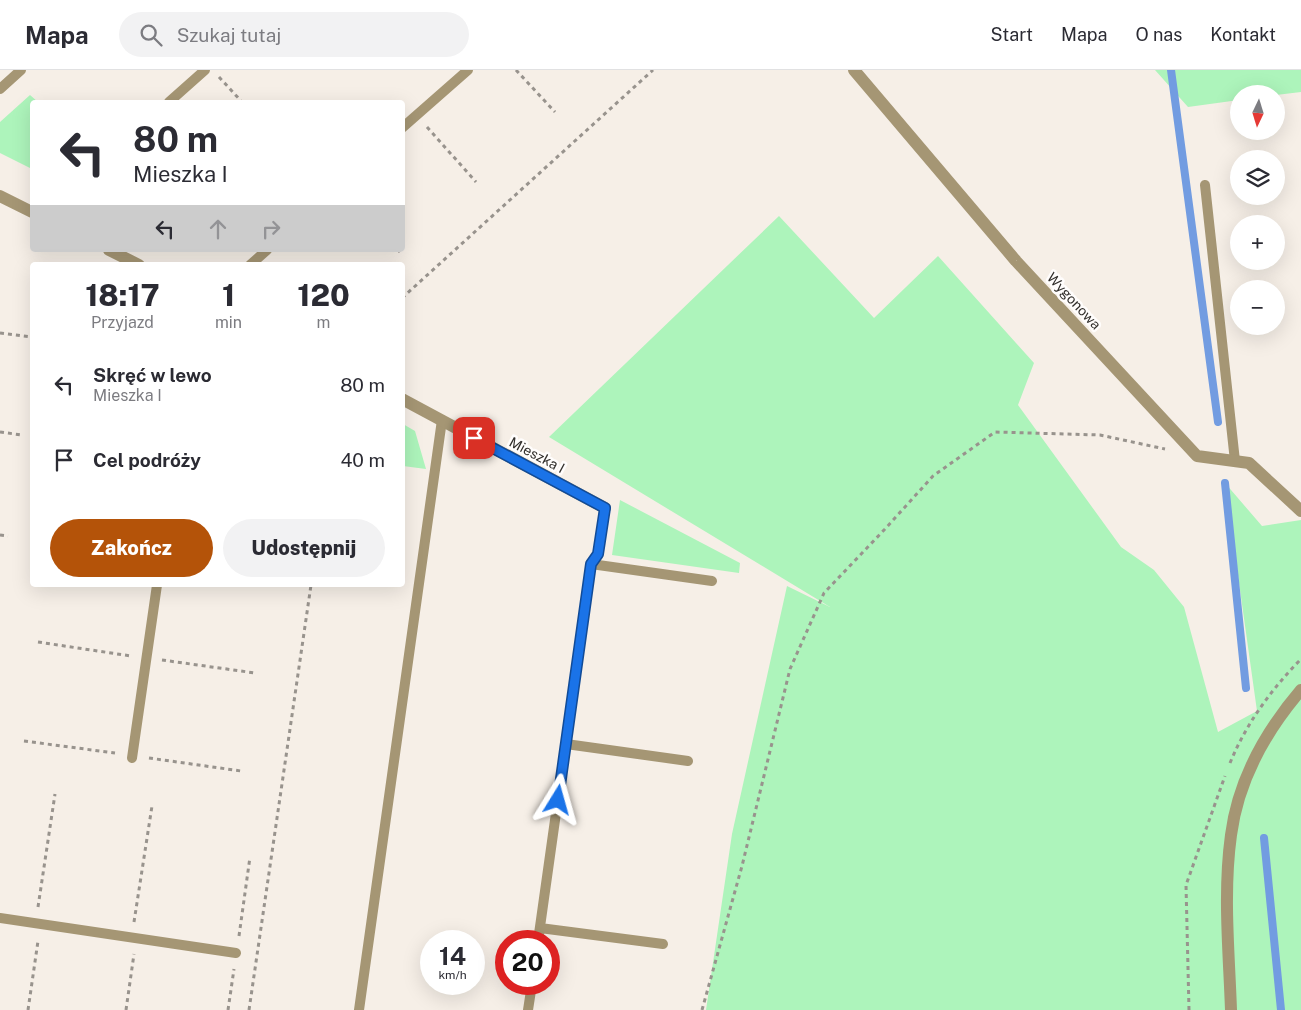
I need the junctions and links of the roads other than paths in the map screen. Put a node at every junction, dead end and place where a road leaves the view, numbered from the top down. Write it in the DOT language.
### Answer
graph roads {
  1 [pos="21,70"];
  2 [pos="205,70"];
  3 [pos="468,70"];
  4 [pos="854,70"];
  5 [pos="0,89"];
  6 [pos="171,100"];
  7 [pos="405,125"];
  8 [pos="1205,185"];
  9 [pos="0,196"];
  10 [pos="30,211"];
  11 [pos="113,252"];
  12 [pos="265,252"];
  13 [pos="133,262"];
  14 [pos="253,262"];
  15 [pos="405,402"];
  16 [pos="442,420"];
  17 [pos="1235,461"];
  18 [pos="605,508"];
  19 [pos="1301,511"];
  20 [pos="591,564"];
  21 [pos="712,581"];
  22 [pos="157,587"];
  23 [pos="1301,690"];
  24 [pos="566,744"];
  25 [pos="132,758"];
  26 [pos="688,762"];
  27 [pos="0,918"];
  28 [pos="540,928"];
  29 [pos="663,944"];
  30 [pos="236,953"];
  31 [pos="530,995"];
  32 [pos="359,1010"];
  33 [pos="528,1010"];
  34 [pos="1231,1010"];
  1 -- 5 [label="lane"];
  2 -- 6 [label="lane"];
  3 -- 7 [label="lane"];
  4 -- 17 [label="street, Wygonowa"];
  8 -- 17 [label="lane"];
  9 -- 10 [label="street"];
  11 -- 13 [label="street"];
  12 -- 14 [label="lane"];
  15 -- 16 [label="street, Mieszka I"];
  16 -- 18 [label="street, Mieszka I"];
  16 -- 32 [label="lane"];
  17 -- 19 [label="street"];
  18 -- 20 [label="lane"];
  20 -- 21 [label="lane"];
  20 -- 24 [label="lane"];
  22 -- 25 [label="lane"];
  23 -- 34 [label="street"];
  24 -- 26 [label="lane"];
  24 -- 28 [label="lane"];
  27 -- 30 [label="lane"];
  28 -- 29 [label="lane"];
  31 -- 33 [label="lane"];
}
